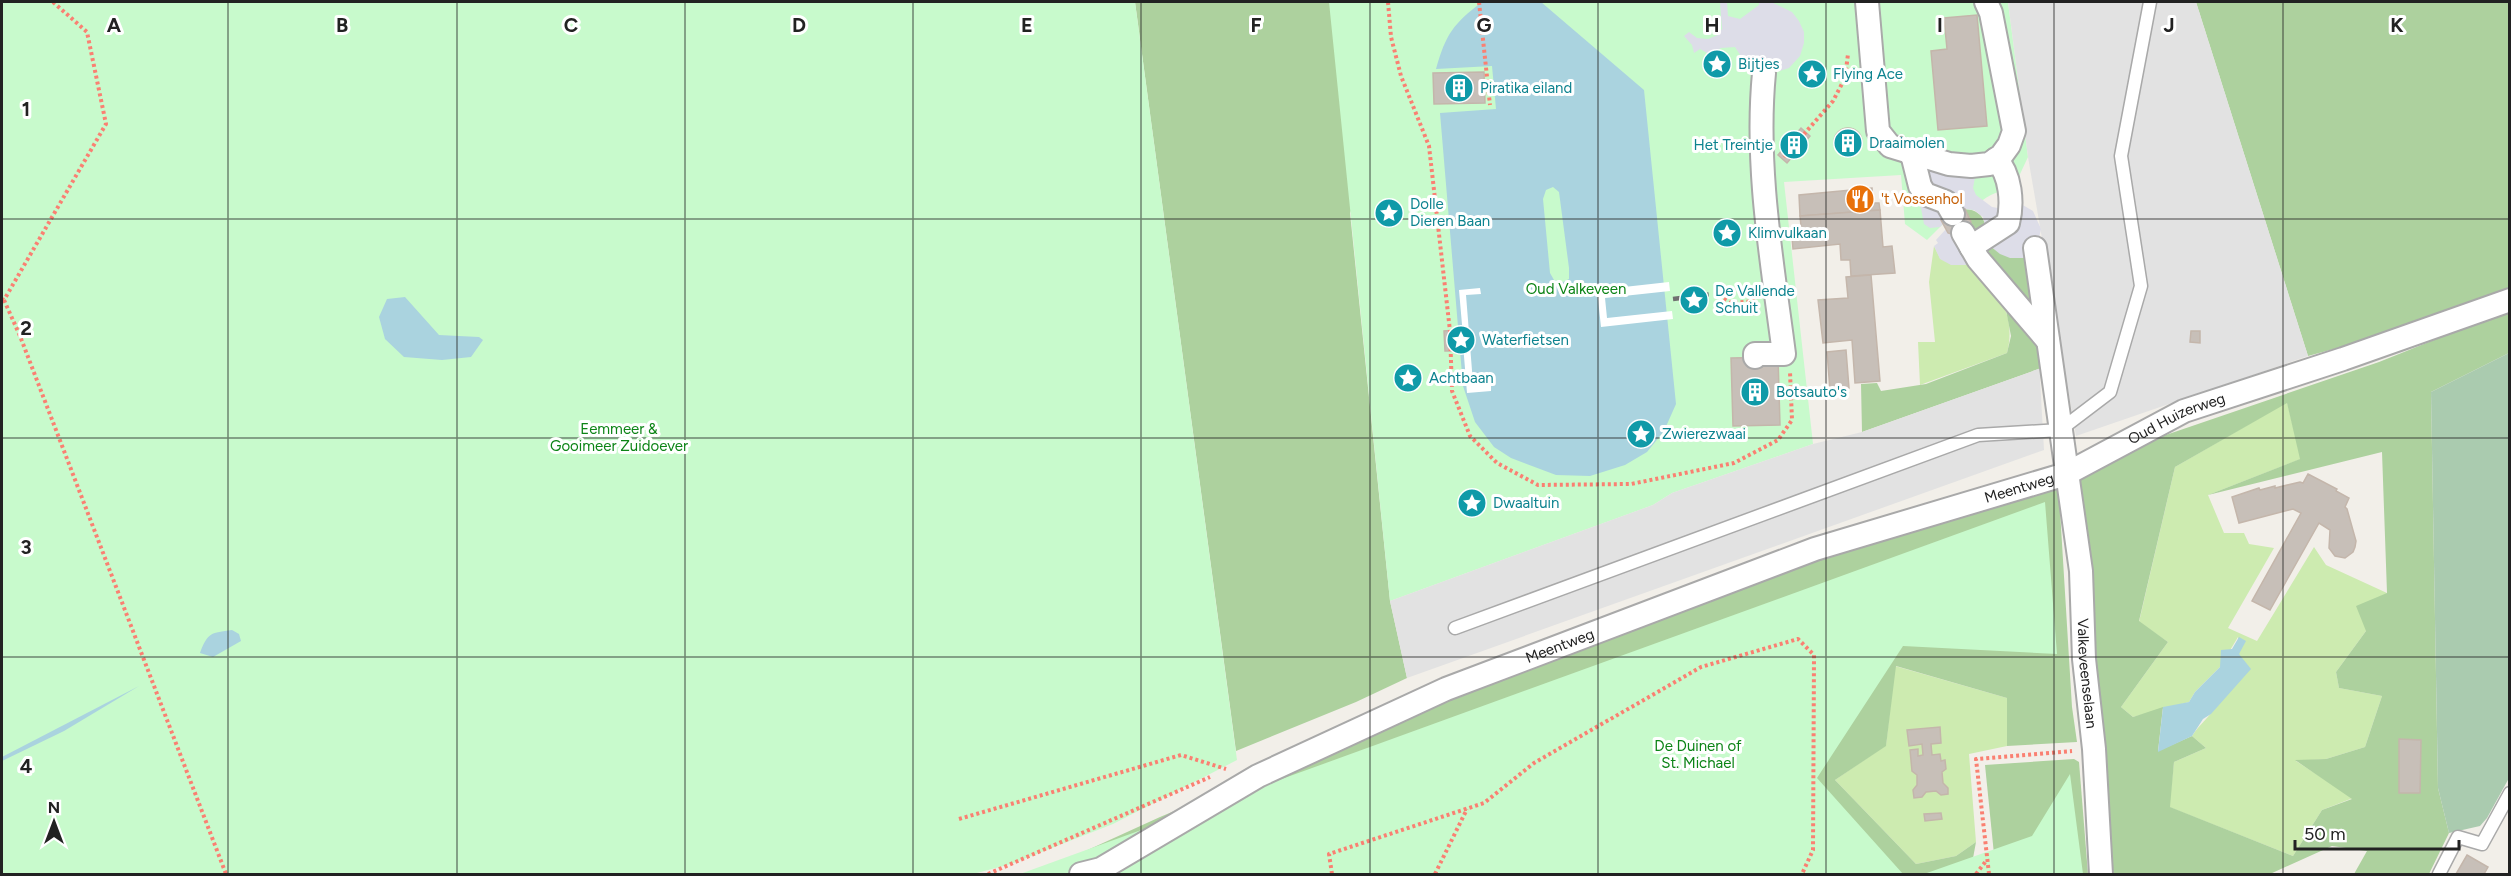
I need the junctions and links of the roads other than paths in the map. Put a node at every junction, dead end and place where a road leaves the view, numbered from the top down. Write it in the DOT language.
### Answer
graph roads {
  1 [pos="1867,2"];
  2 [pos="1986,2"];
  3 [pos="2150,2"];
  4 [pos="1764,73"];
  5 [pos="1909,151"];
  6 [pos="1996,159"];
  7 [pos="1962,231"];
  8 [pos="2035,248"];
  9 [pos="2510,300"];
  10 [pos="2048,341"];
  11 [pos="1755,357"];
  12 [pos="2060,430"];
  13 [pos="2066,474"];
  14 [pos="1455,628"];
  15 [pos="2510,793"];
  16 [pos="1081,874"];
  17 [pos="2101,874"];
  18 [pos="2439,874"];
  1 -- 5 [label="street"];
  2 -- 6 [label="street"];
  3 -- 12 [label="lane"];
  4 -- 11 [label="street"];
  5 -- 6 [label="street"];
  5 -- 7 [label="street"];
  6 -- 7 [label="street"];
  7 -- 10 [label="street"];
  8 -- 10 [label="street"];
  9 -- 13 [label="street, Oud Huizerweg"];
  10 -- 12 [label="street"];
  12 -- 13 [label="street"];
  12 -- 14 [label="lane"];
  13 -- 16 [label="street, Meentweg"];
  13 -- 17 [label="street, Valkeveenselaan"];
  15 -- 18 [label="lane"];
}
